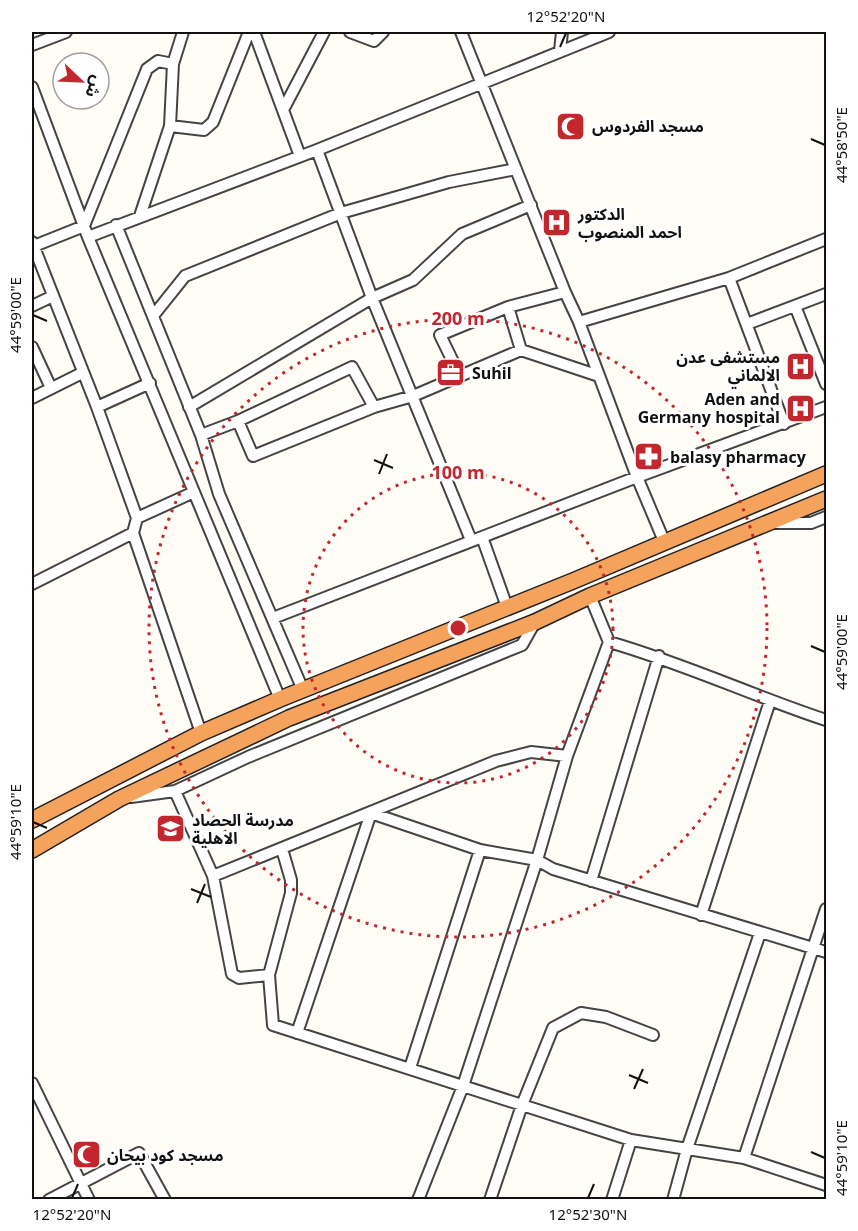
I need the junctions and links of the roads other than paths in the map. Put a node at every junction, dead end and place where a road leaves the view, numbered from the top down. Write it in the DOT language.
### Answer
graph roads {
  1 [pos="66,32"];
  2 [pos="183,32"];
  3 [pos="251,32"];
  4 [pos="324,32"];
  5 [pos="350,32"];
  6 [pos="383,32"];
  7 [pos="462,32"];
  8 [pos="562,32"];
  9 [pos="609,32"];
  10 [pos="32,45"];
  11 [pos="560,51"];
  12 [pos="173,64"];
  13 [pos="482,83"];
  14 [pos="32,87"];
  15 [pos="283,110"];
  16 [pos="170,126"];
  17 [pos="317,150"];
  18 [pos="300,156"];
  19 [pos="516,170"];
  20 [pos="531,205"];
  21 [pos="341,213"];
  22 [pos="140,216"];
  23 [pos="116,225"];
  24 [pos="84,226"];
  25 [pos="88,237"];
  26 [pos="826,239"];
  27 [pos="33,244"];
  28 [pos="729,278"];
  29 [pos="565,292"];
  30 [pos="826,294"];
  31 [pos="53,296"];
  32 [pos="372,298"];
  33 [pos="32,306"];
  34 [pos="795,306"];
  35 [pos="508,307"];
  36 [pos="153,316"];
  37 [pos="579,322"];
  38 [pos="747,324"];
  39 [pos="32,347"];
  40 [pos="521,350"];
  41 [pos="82,373"];
  42 [pos="459,374"];
  43 [pos="598,376"];
  44 [pos="150,383"];
  45 [pos="826,384"];
  46 [pos="51,388"];
  47 [pos="413,396"];
  48 [pos="32,398"];
  49 [pos="97,406"];
  50 [pos="189,407"];
  51 [pos="374,407"];
  52 [pos="826,407"];
  53 [pos="238,422"];
  54 [pos="784,424"];
  55 [pos="201,435"];
  56 [pos="826,474"];
  57 [pos="637,477"];
  58 [pos="194,492"];
  59 [pos="826,499"];
  60 [pos="826,517"];
  61 [pos="137,518"];
  62 [pos="769,523"];
  63 [pos="133,533"];
  64 [pos="476,539"];
  65 [pos="664,541"];
  66 [pos="32,584"];
  67 [pos="590,596"];
  68 [pos="507,607"];
  69 [pos="273,618"];
  70 [pos="535,622"];
  71 [pos="609,642"];
  72 [pos="659,656"];
  73 [pos="303,690"];
  74 [pos="280,699"];
  75 [pos="770,701"];
  76 [pos="826,720"];
  77 [pos="201,734"];
  78 [pos="179,746"];
  79 [pos="567,756"];
  80 [pos="187,765"];
  81 [pos="175,791"];
  82 [pos="119,799"];
  83 [pos="371,813"];
  84 [pos="32,820"];
  85 [pos="282,849"];
  86 [pos="32,850"];
  87 [pos="480,850"];
  88 [pos="537,860"];
  89 [pos="213,876"];
  90 [pos="591,881"];
  91 [pos="826,909"];
  92 [pos="702,915"];
  93 [pos="760,933"];
  94 [pos="814,948"];
  95 [pos="826,952"];
  96 [pos="269,975"];
  97 [pos="297,1033"];
  98 [pos="653,1035"];
  99 [pos="410,1068"];
  100 [pos="32,1083"];
  101 [pos="463,1086"];
  102 [pos="522,1105"];
  103 [pos="631,1140"];
  104 [pos="687,1149"];
  105 [pos="744,1158"];
  106 [pos="80,1184"];
  107 [pos="826,1185"];
  108 [pos="50,1200"];
  109 [pos="89,1200"];
  110 [pos="165,1200"];
  111 [pos="418,1200"];
  112 [pos="490,1200"];
  113 [pos="612,1200"];
  114 [pos="673,1200"];
  1 -- 10 [label="street"];
  2 -- 12 [label="street"];
  3 -- 15 [label="street"];
  3 -- 16 [label="street"];
  4 -- 15 [label="street"];
  5 -- 6 [label="street"];
  7 -- 13 [label="street"];
  8 -- 11 [label="street"];
  9 -- 11 [label="street"];
  11 -- 13 [label="street"];
  12 -- 16 [label="street"];
  12 -- 24 [label="street"];
  13 -- 17 [label="street"];
  13 -- 19 [label="street"];
  14 -- 24 [label="street"];
  15 -- 18 [label="street"];
  16 -- 22 [label="street"];
  17 -- 18 [label="street"];
  17 -- 21 [label="street"];
  18 -- 22 [label="street"];
  19 -- 20 [label="street"];
  19 -- 21 [label="street"];
  20 -- 29 [label="street"];
  20 -- 32 [label="street"];
  21 -- 32 [label="street"];
  21 -- 36 [label="street"];
  22 -- 23 [label="street"];
  23 -- 25 [label="street"];
  23 -- 36 [label="street"];
  24 -- 25 [label="street"];
  24 -- 27 [label="street"];
  25 -- 44 [label="street"];
  26 -- 28 [label="street"];
  27 -- 31 [label="street"];
  28 -- 37 [label="street"];
  28 -- 38 [label="street"];
  29 -- 35 [label="street"];
  29 -- 37 [label="street"];
  30 -- 34 [label="street"];
  31 -- 33 [label="street"];
  31 -- 41 [label="street"];
  32 -- 47 [label="street"];
  32 -- 50 [label="street"];
  34 -- 38 [label="street"];
  34 -- 45 [label="street"];
  35 -- 40 [label="street"];
  35 -- 42 [label="street"];
  36 -- 50 [label="street"];
  37 -- 43 [label="street"];
  38 -- 54 [label="street"];
  39 -- 46 [label="street"];
  40 -- 42 [label="street"];
  40 -- 43 [label="street"];
  41 -- 46 [label="street"];
  41 -- 49 [label="street"];
  42 -- 47 [label="street"];
  43 -- 57 [label="street"];
  44 -- 49 [label="street"];
  44 -- 58 [label="street"];
  46 -- 48 [label="street"];
  47 -- 51 [label="street"];
  47 -- 64 [label="street"];
  49 -- 61 [label="street"];
  50 -- 55 [label="street"];
  51 -- 53 [label="street"];
  51 -- 53 [label="street"];
  52 -- 54 [label="street"];
  53 -- 55 [label="street"];
  54 -- 57 [label="street"];
  55 -- 69 [label="street"];
  56 -- 65 [label="highway"];
  57 -- 64 [label="street"];
  57 -- 65 [label="street"];
  58 -- 61 [label="street"];
  58 -- 74 [label="street"];
  59 -- 62 [label="highway"];
  60 -- 62 [label="street"];
  61 -- 63 [label="street"];
  62 -- 67 [label="highway"];
  63 -- 66 [label="street"];
  63 -- 77 [label="street"];
  64 -- 68 [label="street"];
  64 -- 69 [label="street"];
  65 -- 68 [label="highway"];
  67 -- 70 [label="highway"];
  67 -- 71 [label="street"];
  68 -- 73 [label="highway"];
  69 -- 73 [label="street"];
  70 -- 80 [label="highway"];
  70 -- 81 [label="street"];
  71 -- 72 [label="street"];
  71 -- 79 [label="street"];
  72 -- 75 [label="street"];
  72 -- 90 [label="street"];
  73 -- 74 [label="highway"];
  74 -- 77 [label="highway"];
  75 -- 76 [label="street"];
  75 -- 92 [label="street"];
  77 -- 78 [label="highway"];
  78 -- 80 [label="street"];
  78 -- 84 [label="highway"];
  79 -- 83 [label="street"];
  79 -- 88 [label="street"];
  80 -- 82 [label="highway"];
  81 -- 82 [label="street"];
  81 -- 89 [label="street"];
  82 -- 86 [label="highway"];
  83 -- 85 [label="street"];
  83 -- 87 [label="street"];
  83 -- 97 [label="street"];
  85 -- 89 [label="street"];
  85 -- 96 [label="street"];
  87 -- 88 [label="street"];
  87 -- 99 [label="street"];
  88 -- 90 [label="street"];
  88 -- 101 [label="street"];
  89 -- 96 [label="street"];
  90 -- 92 [label="street"];
  91 -- 94 [label="street"];
  92 -- 93 [label="street"];
  93 -- 94 [label="street"];
  93 -- 104 [label="street"];
  94 -- 95 [label="street"];
  94 -- 105 [label="street"];
  96 -- 97 [label="street"];
  97 -- 99 [label="street"];
  98 -- 102 [label="street"];
  99 -- 101 [label="street"];
  100 -- 106 [label="street"];
  101 -- 102 [label="street"];
  101 -- 111 [label="street"];
  102 -- 103 [label="street"];
  102 -- 112 [label="street"];
  103 -- 104 [label="street"];
  103 -- 113 [label="street"];
  104 -- 105 [label="street"];
  104 -- 114 [label="street"];
  105 -- 107 [label="street"];
  106 -- 108 [label="street"];
  106 -- 109 [label="street"];
  106 -- 110 [label="street"];
}
